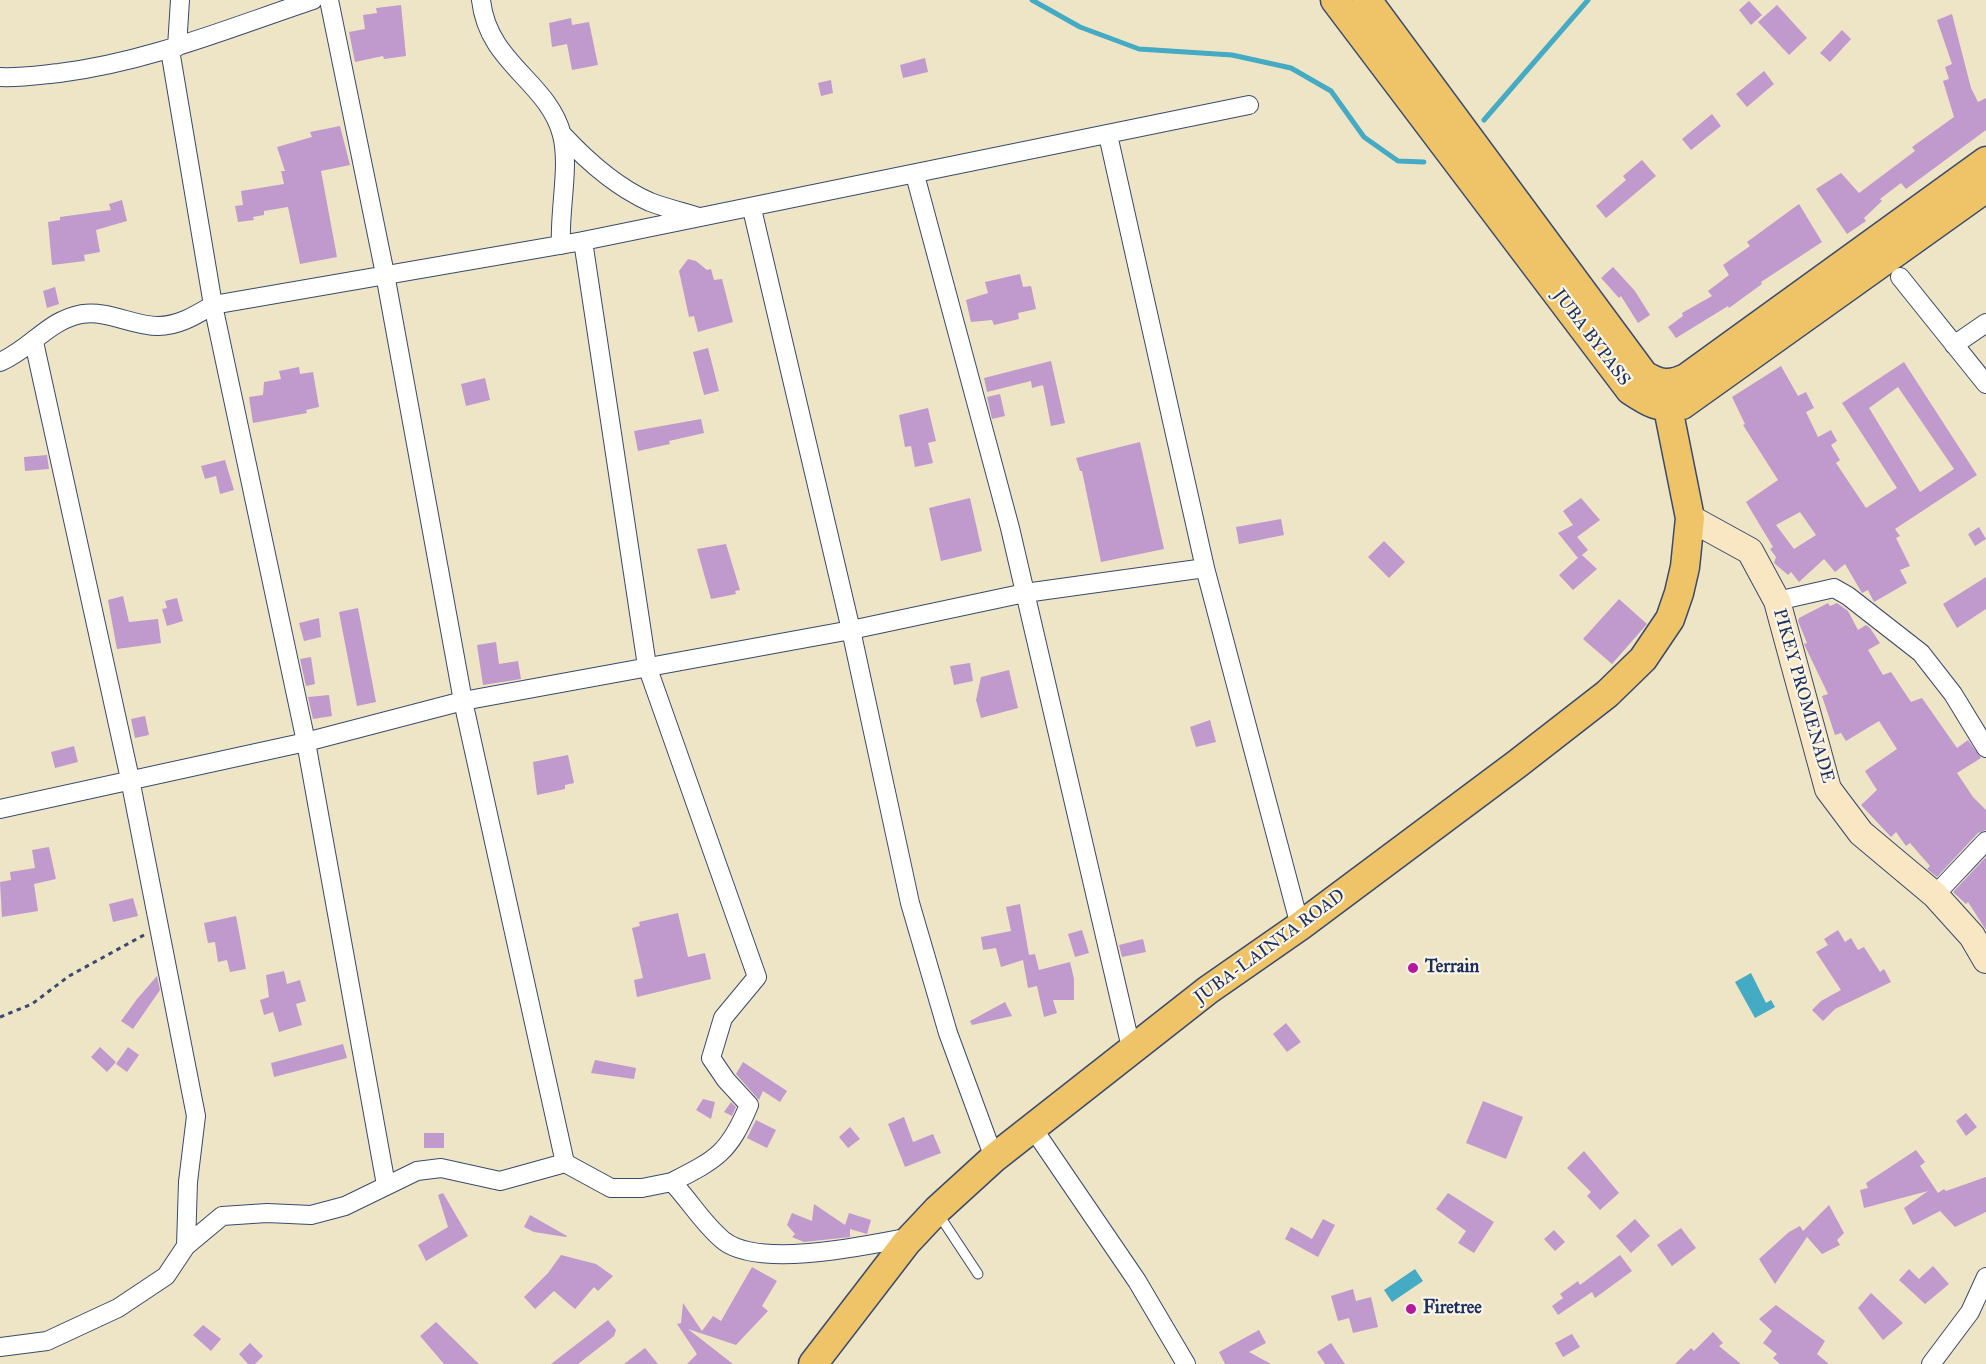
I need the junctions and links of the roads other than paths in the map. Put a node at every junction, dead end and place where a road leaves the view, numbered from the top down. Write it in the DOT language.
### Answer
graph roads {
  1 [pos="180,0"];
  2 [pos="314,0"];
  3 [pos="329,0"];
  4 [pos="481,0"];
  5 [pos="1351,6"];
  6 [pos="174,49"];
  7 [pos="0,77"];
  8 [pos="1249,105"];
  9 [pos="562,134"];
  10 [pos="1108,135"];
  11 [pos="1986,161"];
  12 [pos="915,175"];
  13 [pos="1986,188"];
  14 [pos="752,208"];
  15 [pos="702,218"];
  16 [pos="583,241"];
  17 [pos="561,245"];
  18 [pos="385,274"];
  19 [pos="1900,277"];
  20 [pos="213,305"];
  21 [pos="1986,323"];
  22 [pos="34,342"];
  23 [pos="1954,345"];
  24 [pos="0,362"];
  25 [pos="1736,366"];
  26 [pos="1637,382"];
  27 [pos="1986,384"];
  28 [pos="1668,408"];
  29 [pos="1680,468"];
  30 [pos="1690,518"];
  31 [pos="1205,568"];
  32 [pos="1025,593"];
  33 [pos="1776,601"];
  34 [pos="851,630"];
  35 [pos="647,666"];
  36 [pos="463,701"];
  37 [pos="306,742"];
  38 [pos="1986,748"];
  39 [pos="130,779"];
  40 [pos="0,809"];
  41 [pos="1986,841"];
  42 [pos="1935,895"];
  43 [pos="1300,926"];
  44 [pos="1986,960"];
  45 [pos="1132,1052"];
  46 [pos="1032,1127"];
  47 [pos="994,1158"];
  48 [pos="565,1163"];
  49 [pos="672,1182"];
  50 [pos="386,1185"];
  51 [pos="937,1210"];
  52 [pos="911,1237"];
  53 [pos="186,1246"];
  54 [pos="978,1274"];
  55 [pos="1986,1277"];
  56 [pos="0,1347"];
  57 [pos="813,1364"];
  58 [pos="1186,1364"];
  59 [pos="1931,1364"];
  1 -- 6 [label="street"];
  2 -- 6 [label="street"];
  3 -- 18 [label="street"];
  4 -- 9 [label="street"];
  5 -- 26 [label="main road, JUBA BYPASS"];
  6 -- 7 [label="street"];
  6 -- 20 [label="street"];
  8 -- 10 [label="street"];
  9 -- 15 [label="street"];
  9 -- 17 [label="street"];
  10 -- 12 [label="street"];
  10 -- 31 [label="street"];
  11 -- 26 [label="main road, JUBA BYPASS"];
  12 -- 14 [label="street"];
  12 -- 32 [label="street"];
  13 -- 25 [label="main road"];
  14 -- 15 [label="street"];
  14 -- 34 [label="street"];
  15 -- 16 [label="street"];
  16 -- 17 [label="street"];
  16 -- 35 [label="street"];
  17 -- 18 [label="street"];
  18 -- 20 [label="street"];
  18 -- 36 [label="street"];
  19 -- 23 [label="street"];
  20 -- 22 [label="street"];
  20 -- 37 [label="street"];
  21 -- 23 [label="street"];
  22 -- 24 [label="street"];
  22 -- 39 [label="street"];
  23 -- 27 [label="street"];
  25 -- 28 [label="main road"];
  25 -- 29 [label="main road"];
  26 -- 28 [label="main road, JUBA-LAINYA ROAD"];
  26 -- 30 [label="main road, JUBA-LAINYA ROAD"];
  28 -- 29 [label="main road, JUBA-LAINYA ROAD"];
  29 -- 30 [label="main road, JUBA-LAINYA ROAD"];
  30 -- 33 [label="street, PIKEY PROMENADE"];
  30 -- 43 [label="main road, JUBA-LAINYA ROAD"];
  31 -- 32 [label="street"];
  31 -- 43 [label="street"];
  32 -- 34 [label="street"];
  32 -- 45 [label="street"];
  33 -- 38 [label="street"];
  33 -- 42 [label="street, PIKEY PROMENADE"];
  34 -- 35 [label="street"];
  34 -- 47 [label="street"];
  35 -- 36 [label="street"];
  35 -- 49 [label="street"];
  36 -- 37 [label="street"];
  36 -- 48 [label="street"];
  37 -- 39 [label="street"];
  37 -- 50 [label="street"];
  39 -- 40 [label="street"];
  39 -- 53 [label="street"];
  41 -- 42 [label="street"];
  42 -- 44 [label="street, PIKEY PROMENADE"];
  43 -- 45 [label="main road, JUBA-LAINYA ROAD"];
  45 -- 46 [label="main road, JUBA-LAINYA ROAD"];
  46 -- 47 [label="main road, JUBA-LAINYA ROAD"];
  46 -- 58 [label="street"];
  47 -- 51 [label="main road, JUBA-LAINYA ROAD"];
  48 -- 49 [label="street"];
  48 -- 50 [label="street"];
  49 -- 52 [label="street"];
  50 -- 53 [label="street"];
  51 -- 52 [label="main road, JUBA-LAINYA ROAD"];
  51 -- 54 [label="lane"];
  52 -- 57 [label="main road, JUBA-LAINYA ROAD"];
  53 -- 56 [label="street"];
  55 -- 59 [label="street"];
}
